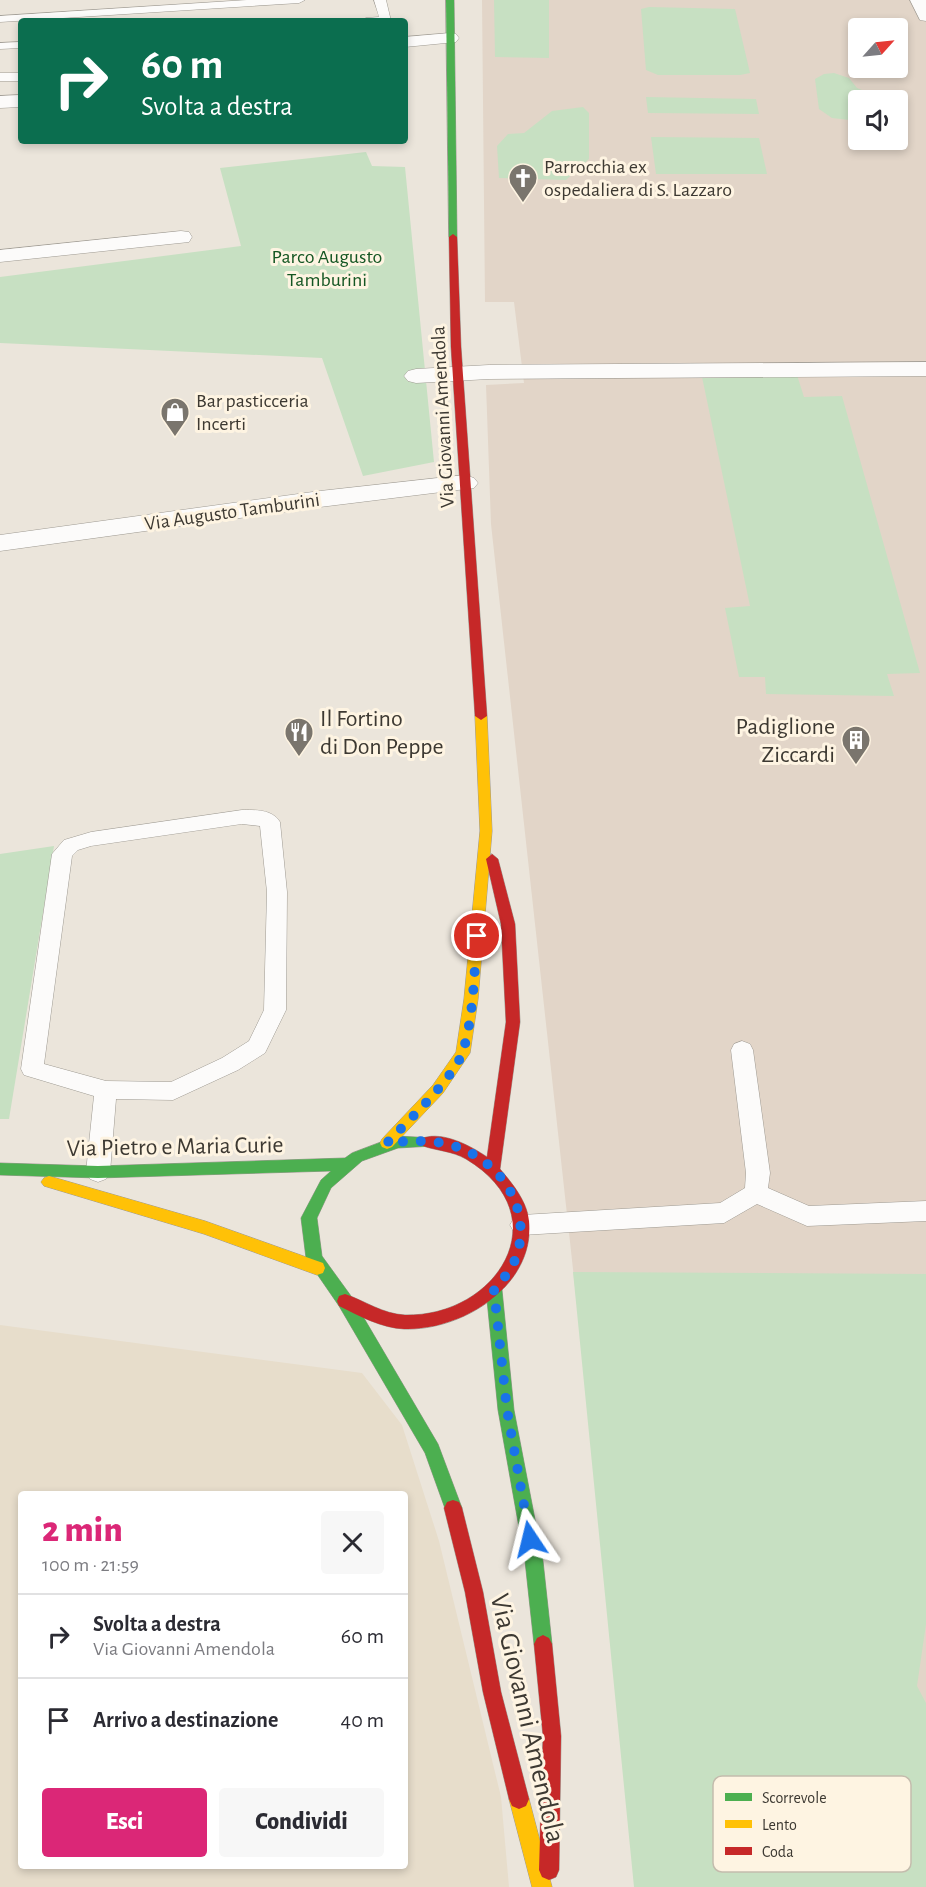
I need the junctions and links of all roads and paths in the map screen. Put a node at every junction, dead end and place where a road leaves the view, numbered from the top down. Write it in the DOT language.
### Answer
graph roads {
  1 [pos="299,0"];
  2 [pos="380,0"];
  3 [pos="450,0"];
  4 [pos="919,0"];
  5 [pos="176,4"];
  6 [pos="926,16"];
  7 [pos="385,18"];
  8 [pos="0,19"];
  9 [pos="450,38"];
  10 [pos="408,42"];
  11 [pos="18,45"];
  12 [pos="0,46"];
  13 [pos="18,77"];
  14 [pos="0,78"];
  15 [pos="18,101"];
  16 [pos="0,102"];
  17 [pos="180,237"];
  18 [pos="0,256"];
  19 [pos="926,369"];
  20 [pos="458,373"];
  21 [pos="416,376"];
  22 [pos="465,483"];
  23 [pos="0,543"];
  24 [pos="486,831"];
  25 [pos="741,1050"];
  26 [pos="106,1090"];
  27 [pos="387,1143"];
  28 [pos="343,1164"];
  29 [pos="493,1168"];
  30 [pos="3,1169"];
  31 [pos="98,1172"];
  32 [pos="756,1193"];
  33 [pos="926,1211"];
  34 [pos="522,1225"];
  35 [pos="317,1268"];
  36 [pos="494,1290"];
  37 [pos="345,1301"];
  38 [pos="542,1887"];
  39 [pos="549,1887"];
  1 -- 5 [label="lane"];
  2 -- 7 [label="lane"];
  3 -- 9 [label="main road, Via Giovanni Amendola"];
  4 -- 6 [label="street"];
  5 -- 8 [label="lane"];
  9 -- 10 [label="street"];
  9 -- 20 [label="main road, Via Giovanni Amendola"];
  11 -- 12 [label="lane"];
  13 -- 14 [label="lane"];
  15 -- 16 [label="street"];
  17 -- 18 [label="street"];
  19 -- 20 [label="street"];
  20 -- 21 [label="street"];
  20 -- 22 [label="main road, Via Giovanni Amendola"];
  22 -- 23 [label="street, Via Augusto Tamburini"];
  22 -- 24 [label="main road, Via Giovanni Amendola"];
  24 -- 27 [label="main road, Via Giovanni Amendola"];
  24 -- 29 [label="main road, Via Giovanni Amendola"];
  25 -- 32 [label="lane"];
  26 -- 26 [label="lane"];
  26 -- 31 [label="lane"];
  27 -- 28 [label="main road, Via Giovanni Amendola"];
  27 -- 29 [label="main road, Via Giovanni Amendola"];
  28 -- 31 [label="main road, Via Pietro e Maria Curie"];
  28 -- 35 [label="main road, Via Giovanni Amendola"];
  29 -- 34 [label="main road, Via Giovanni Amendola"];
  30 -- 31 [label="main road, Via Pietro e Maria Curie"];
  30 -- 35 [label="main road, Via Pietro e Maria Curie"];
  32 -- 33 [label="lane"];
  32 -- 34 [label="lane"];
  34 -- 36 [label="main road, Via Giovanni Amendola"];
  35 -- 37 [label="main road, Via Giovanni Amendola"];
  36 -- 37 [label="main road, Via Giovanni Amendola"];
  36 -- 39 [label="main road, Via Giovanni Amendola"];
  37 -- 38 [label="main road, Via Giovanni Amendola"];
}
